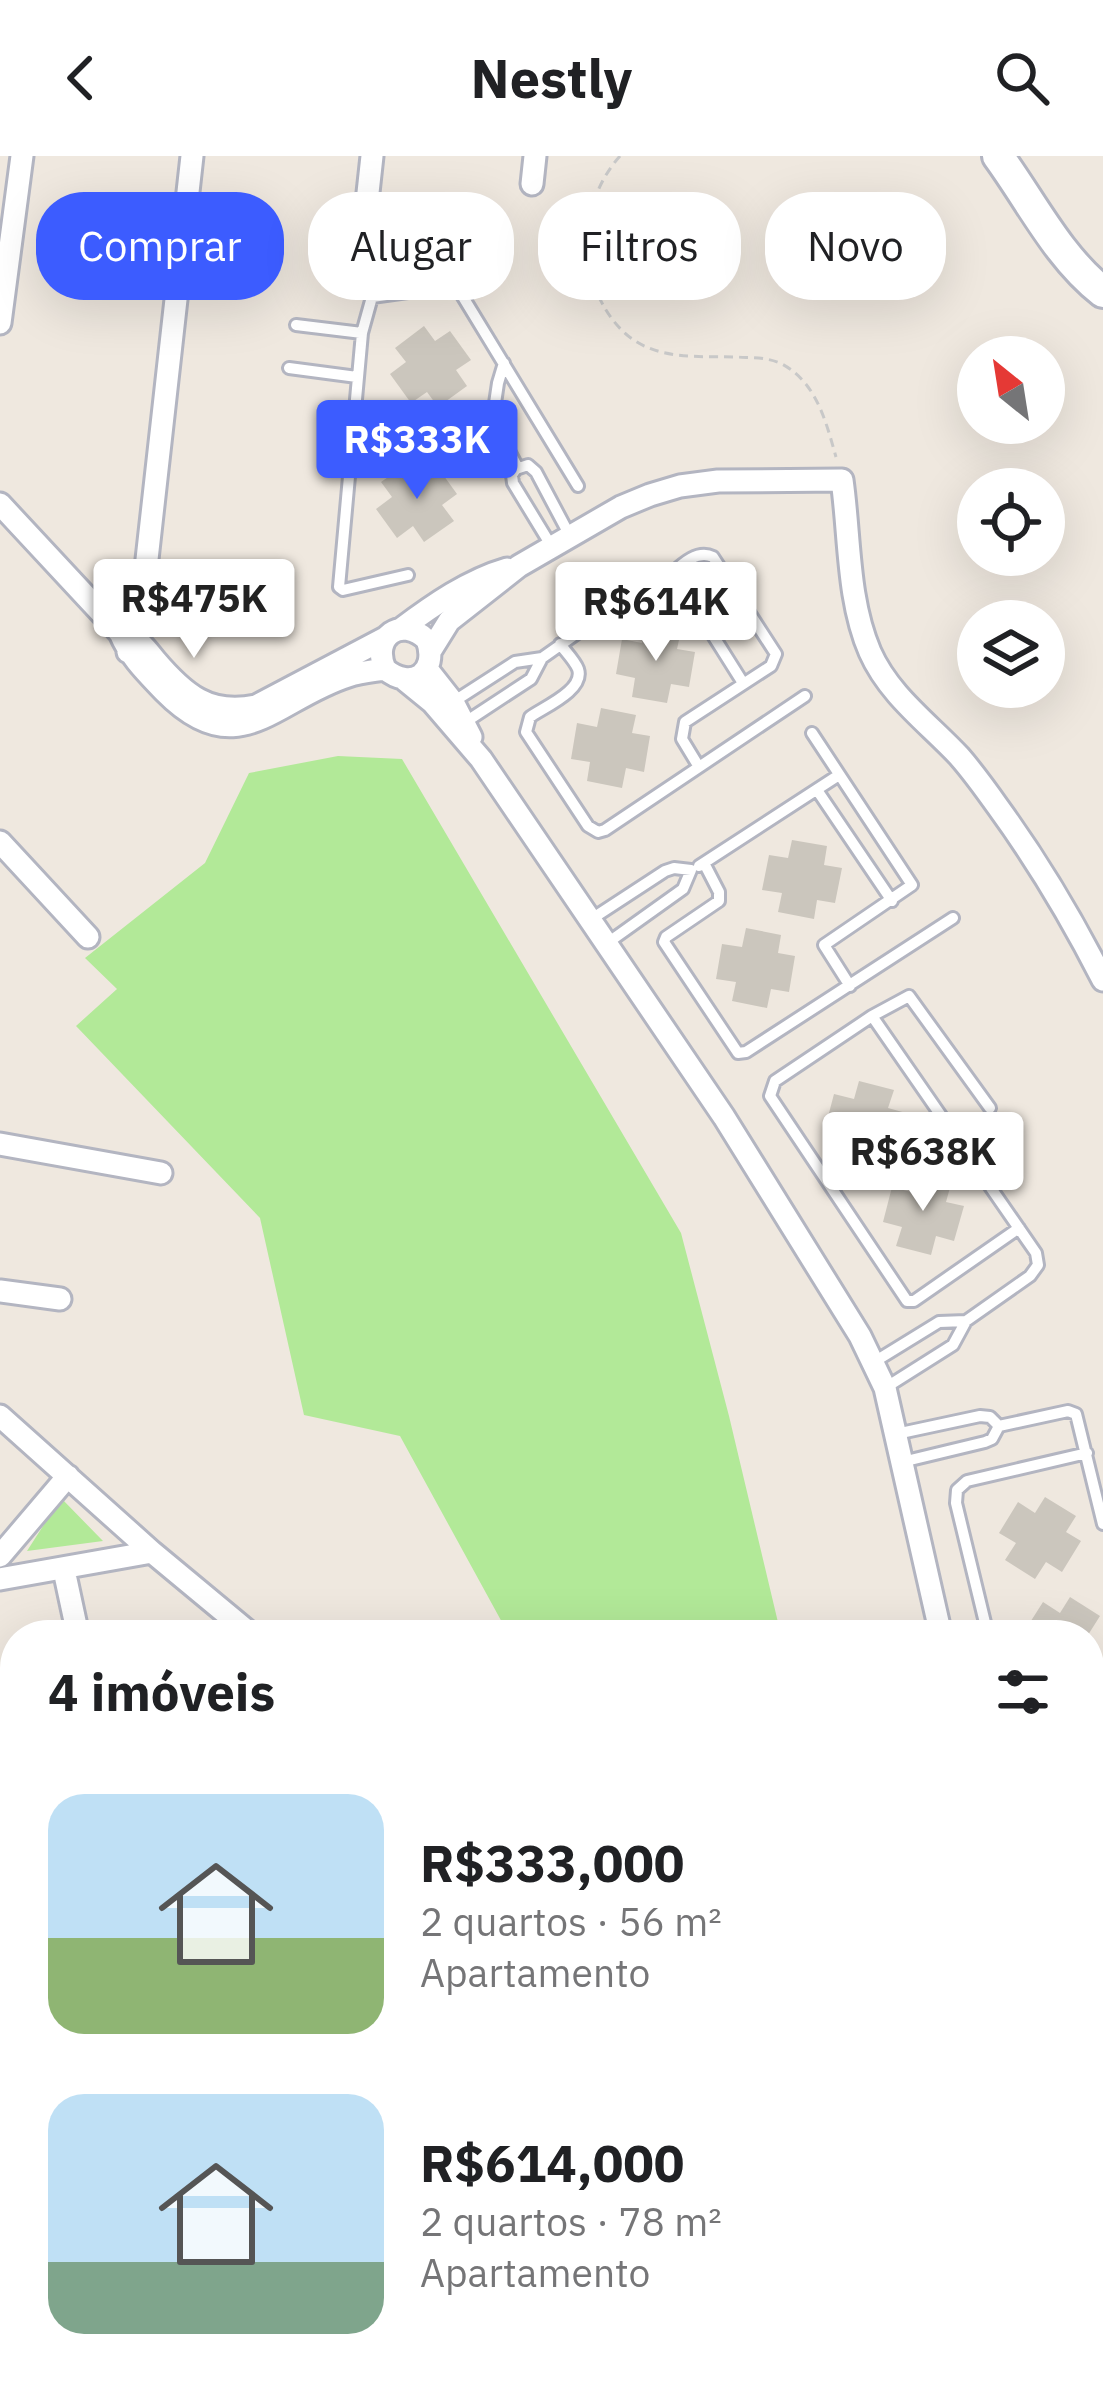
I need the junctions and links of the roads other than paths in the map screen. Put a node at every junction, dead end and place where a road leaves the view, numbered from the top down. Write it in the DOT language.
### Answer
graph roads {
  1 [pos="22,156"];
  2 [pos="192,156"];
  3 [pos="372,156"];
  4 [pos="535,156"];
  5 [pos="998,156"];
  6 [pos="532,184"];
  7 [pos="368,192"];
  8 [pos="1103,292"];
  9 [pos="372,300"];
  10 [pos="467,300"];
  11 [pos="0,322"];
  12 [pos="296,325"];
  13 [pos="362,333"];
  14 [pos="503,363"];
  15 [pos="289,368"];
  16 [pos="358,377"];
  17 [pos="354,426"];
  18 [pos="490,437"];
  19 [pos="518,468"];
  20 [pos="578,486"];
  21 [pos="550,499"];
  22 [pos="0,504"];
  23 [pos="530,511"];
  24 [pos="561,542"];
  25 [pos="519,566"];
  26 [pos="408,575"];
  27 [pos="669,576"];
  28 [pos="394,633"];
  29 [pos="128,642"];
  30 [pos="560,644"];
  31 [pos="542,658"];
  32 [pos="429,659"];
  33 [pos="395,675"];
  34 [pos="494,675"];
  35 [pos="743,683"];
  36 [pos="506,695"];
  37 [pos="805,696"];
  38 [pos="453,702"];
  39 [pos="239,717"];
  40 [pos="464,723"];
  41 [pos="812,733"];
  42 [pos="481,759"];
  43 [pos="699,767"];
  44 [pos="839,775"];
  45 [pos="817,790"];
  46 [pos="0,842"];
  47 [pos="704,863"];
  48 [pos="691,870"];
  49 [pos="643,885"];
  50 [pos="892,901"];
  51 [pos="657,906"];
  52 [pos="953,918"];
  53 [pos="590,920"];
  54 [pos="88,937"];
  55 [pos="606,944"];
  56 [pos="1103,980"];
  57 [pos="850,986"];
  58 [pos="872,1016"];
  59 [pos="990,1108"];
  60 [pos="0,1144"];
  61 [pos="161,1172"];
  62 [pos="1019,1228"];
  63 [pos="0,1292"];
  64 [pos="60,1299"];
  65 [pos="966,1322"];
  66 [pos="918,1336"];
  67 [pos="933,1358"];
  68 [pos="874,1362"];
  69 [pos="885,1388"];
  70 [pos="0,1416"];
  71 [pos="948,1424"];
  72 [pos="1000,1426"];
  73 [pos="896,1434"];
  74 [pos="954,1450"];
  75 [pos="1087,1453"];
  76 [pos="902,1462"];
  77 [pos="68,1476"];
  78 [pos="1103,1524"];
  79 [pos="152,1552"];
  80 [pos="0,1556"];
  81 [pos="64,1570"];
  82 [pos="0,1580"];
  83 [pos="75,1620"];
  84 [pos="222,1620"];
  85 [pos="938,1620"];
  86 [pos="984,1620"];
  1 -- 11 [label="street"];
  2 -- 29 [label="street"];
  3 -- 7 [label="street"];
  4 -- 6 [label="street"];
  5 -- 8 [label="street"];
  9 -- 13 [label="lane"];
  10 -- 14 [label="lane"];
  12 -- 13 [label="lane"];
  13 -- 16 [label="lane"];
  14 -- 18 [label="lane"];
  14 -- 20 [label="lane"];
  15 -- 16 [label="lane"];
  16 -- 17 [label="lane"];
  17 -- 18 [label="lane"];
  17 -- 26 [label="lane"];
  18 -- 19 [label="lane"];
  19 -- 21 [label="lane"];
  19 -- 23 [label="lane"];
  21 -- 23 [label="lane"];
  21 -- 24 [label="lane"];
  22 -- 29 [label="street"];
  23 -- 24 [label="lane"];
  24 -- 25 [label="street"];
  24 -- 56 [label="street"];
  25 -- 28 [label="street"];
  25 -- 32 [label="street"];
  27 -- 30 [label="lane"];
  27 -- 35 [label="lane"];
  27 -- 35 [label="lane"];
  28 -- 32 [label="street"];
  28 -- 33 [label="street"];
  28 -- 39 [label="street"];
  29 -- 39 [label="street"];
  30 -- 31 [label="lane"];
  30 -- 43 [label="lane"];
  31 -- 34 [label="lane"];
  31 -- 36 [label="lane"];
  32 -- 33 [label="street"];
  32 -- 38 [label="street"];
  33 -- 39 [label="street"];
  33 -- 42 [label="street"];
  34 -- 36 [label="lane"];
  34 -- 38 [label="lane"];
  35 -- 43 [label="lane"];
  36 -- 40 [label="lane"];
  37 -- 43 [label="lane"];
  38 -- 40 [label="street"];
  40 -- 42 [label="street"];
  41 -- 44 [label="lane"];
  42 -- 53 [label="street"];
  44 -- 45 [label="lane"];
  44 -- 50 [label="lane"];
  45 -- 47 [label="lane"];
  45 -- 50 [label="lane"];
  46 -- 54 [label="street"];
  47 -- 48 [label="lane"];
  47 -- 57 [label="lane"];
  48 -- 49 [label="lane"];
  48 -- 51 [label="lane"];
  49 -- 51 [label="lane"];
  49 -- 53 [label="lane"];
  50 -- 57 [label="lane"];
  51 -- 55 [label="lane"];
  52 -- 57 [label="lane"];
  53 -- 55 [label="street"];
  55 -- 68 [label="street"];
  58 -- 59 [label="lane"];
  58 -- 62 [label="lane"];
  58 -- 62 [label="lane"];
  60 -- 61 [label="street"];
  62 -- 65 [label="lane"];
  63 -- 64 [label="street"];
  65 -- 66 [label="lane"];
  65 -- 67 [label="lane"];
  66 -- 67 [label="lane"];
  66 -- 68 [label="lane"];
  67 -- 69 [label="lane"];
  68 -- 69 [label="street"];
  69 -- 73 [label="street"];
  70 -- 77 [label="street"];
  71 -- 72 [label="lane"];
  71 -- 73 [label="lane"];
  71 -- 74 [label="lane"];
  72 -- 74 [label="lane"];
  72 -- 75 [label="lane"];
  73 -- 76 [label="street"];
  74 -- 76 [label="lane"];
  75 -- 78 [label="lane"];
  75 -- 86 [label="lane"];
  76 -- 85 [label="street"];
  77 -- 79 [label="street"];
  77 -- 80 [label="street"];
  79 -- 81 [label="street"];
  79 -- 84 [label="street"];
  81 -- 82 [label="street"];
  81 -- 83 [label="street"];
}
